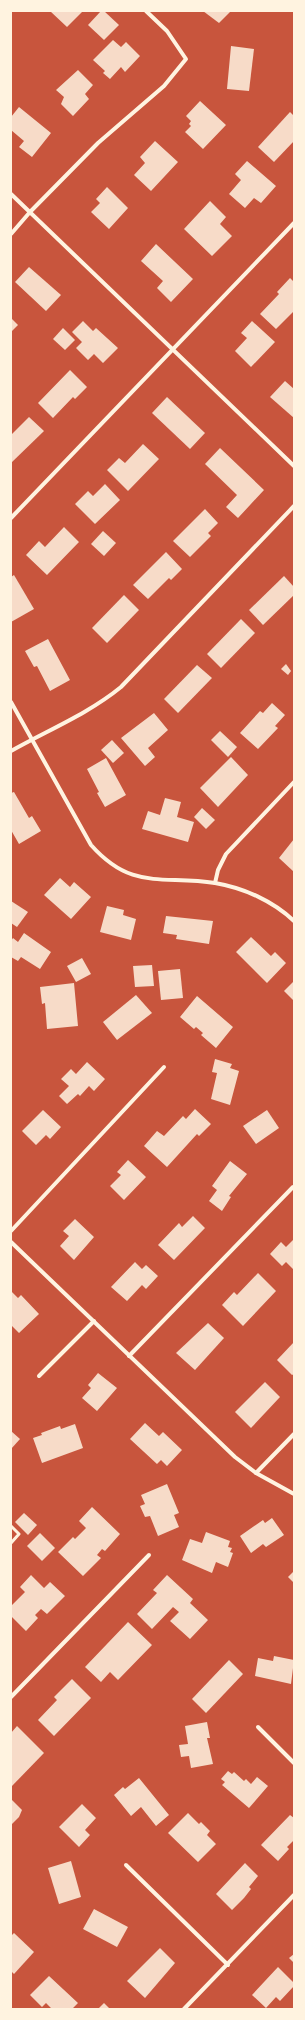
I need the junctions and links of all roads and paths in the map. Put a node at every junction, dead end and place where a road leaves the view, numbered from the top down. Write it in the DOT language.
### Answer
graph roads {
  1 [pos="146,11"];
  2 [pos="11,194"];
  3 [pos="30,212"];
  4 [pos="294,223"];
  5 [pos="11,234"];
  6 [pos="172,350"];
  7 [pos="294,466"];
  8 [pos="294,506"];
  9 [pos="11,518"];
  10 [pos="11,702"];
  11 [pos="32,739"];
  12 [pos="11,751"];
  13 [pos="294,782"];
  14 [pos="215,883"];
  15 [pos="294,922"];
  16 [pos="164,1068"];
  17 [pos="292,1188"];
  18 [pos="11,1231"];
  19 [pos="11,1242"];
  20 [pos="94,1320"];
  21 [pos="129,1356"];
  22 [pos="40,1376"];
  23 [pos="294,1434"];
  24 [pos="256,1473"];
  25 [pos="294,1494"];
  26 [pos="11,1526"];
  27 [pos="11,1543"];
  28 [pos="149,1555"];
  29 [pos="11,1697"];
  30 [pos="258,1727"];
  31 [pos="294,1762"];
  32 [pos="126,1866"];
  33 [pos="294,1896"];
  34 [pos="228,1965"];
  35 [pos="184,2009"];
  1 -- 3 [label="street"];
  2 -- 3 [label="street"];
  3 -- 5 [label="street"];
  3 -- 6 [label="street"];
  4 -- 6 [label="street"];
  6 -- 7 [label="street"];
  6 -- 9 [label="street"];
  8 -- 11 [label="street"];
  10 -- 11 [label="street"];
  11 -- 12 [label="street"];
  11 -- 14 [label="street"];
  13 -- 14 [label="street"];
  14 -- 15 [label="street"];
  16 -- 18 [label="street"];
  17 -- 21 [label="street"];
  19 -- 20 [label="street"];
  20 -- 21 [label="street"];
  20 -- 22 [label="street"];
  21 -- 24 [label="street"];
  23 -- 24 [label="street"];
  24 -- 25 [label="street"];
  26 -- 27 [label="lane"];
  28 -- 29 [label="street"];
  30 -- 31 [label="street"];
  32 -- 34 [label="street"];
  33 -- 34 [label="street"];
  34 -- 35 [label="street"];
}
